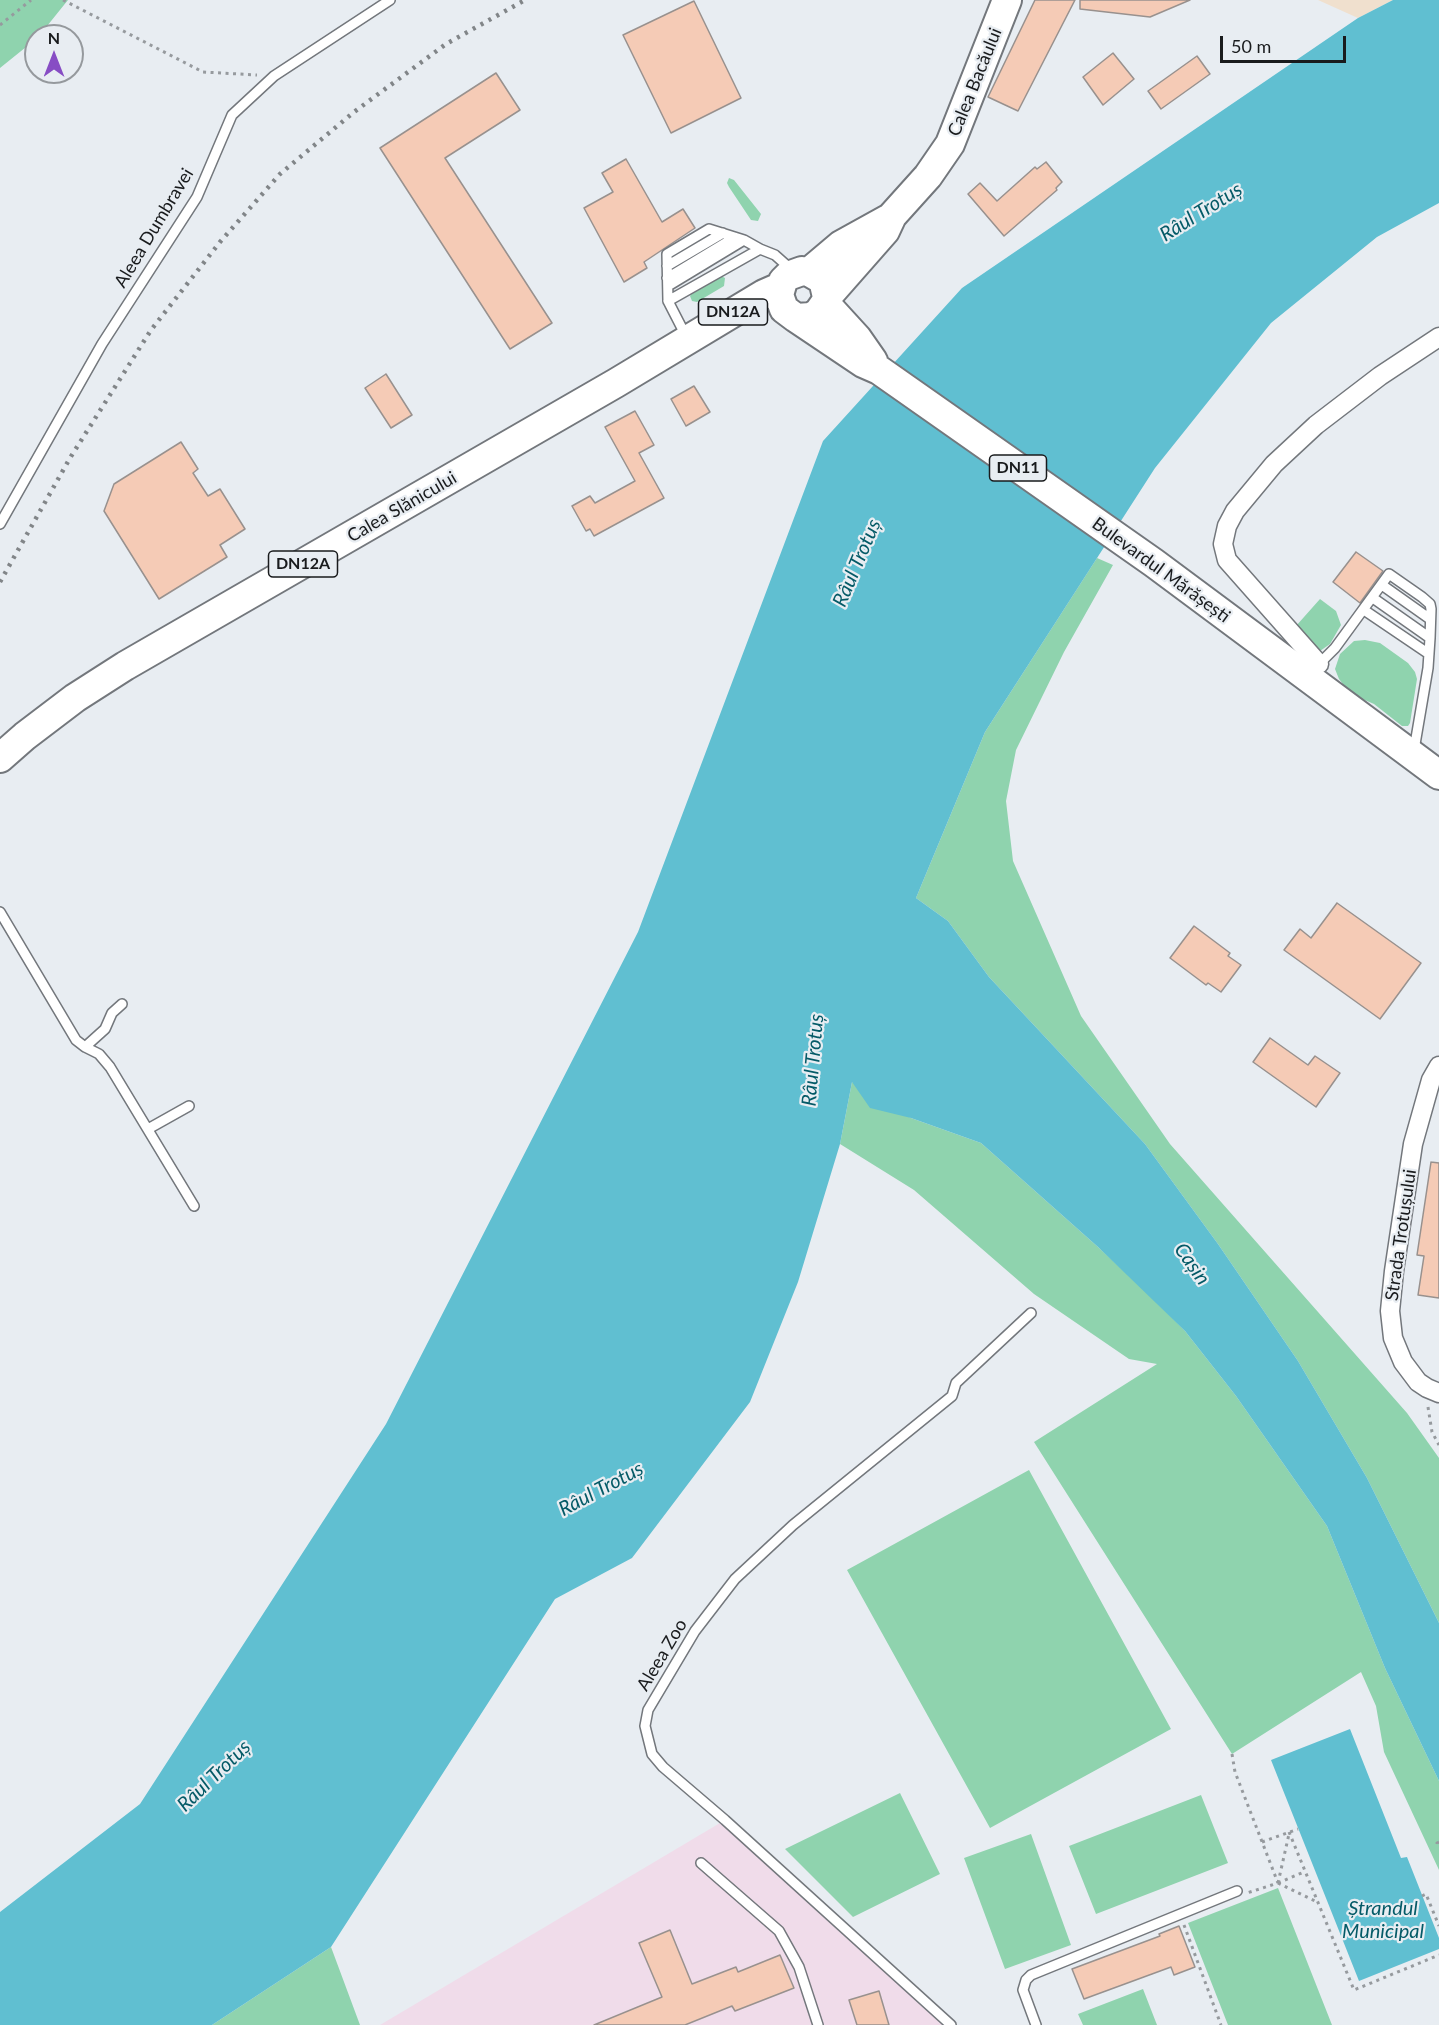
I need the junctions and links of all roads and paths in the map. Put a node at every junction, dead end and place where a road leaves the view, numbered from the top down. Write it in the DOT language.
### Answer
graph roads {
  1 [pos="31,0"];
  2 [pos="63,0"];
  3 [pos="390,0"];
  4 [pos="1007,0"];
  5 [pos="0,26"];
  6 [pos="274,76"];
  7 [pos="892,216"];
  8 [pos="740,238"];
  9 [pos="760,249"];
  10 [pos="668,282"];
  11 [pos="794,293"];
  12 [pos="826,300"];
  13 [pos="668,301"];
  14 [pos="1439,337"];
  15 [pos="688,339"];
  16 [pos="881,372"];
  17 [pos="0,524"];
  18 [pos="1373,598"];
  19 [pos="1364,610"];
  20 [pos="1430,638"];
  21 [pos="1428,654"];
  22 [pos="1312,670"];
  23 [pos="1413,756"];
  24 [pos="0,758"];
  25 [pos="1439,775"];
  26 [pos="0,912"];
  27 [pos="122,1004"];
  28 [pos="85,1047"];
  29 [pos="1439,1066"];
  30 [pos="189,1106"];
  31 [pos="148,1129"];
  32 [pos="194,1206"];
  33 [pos="1031,1313"];
  34 [pos="1437,1393"];
  35 [pos="1439,1445"];
  36 [pos="1232,1754"];
  37 [pos="1298,1829"];
  38 [pos="1289,1832"];
  39 [pos="1262,1842"];
  40 [pos="1439,1842"];
  41 [pos="1439,1847"];
  42 [pos="701,1863"];
  43 [pos="1305,1872"];
  44 [pos="1278,1883"];
  45 [pos="1237,1891"];
  46 [pos="1422,1896"];
  47 [pos="1317,1902"];
  48 [pos="1180,1914"];
  49 [pos="1439,1926"];
  50 [pos="1439,1955"];
  51 [pos="819,2025"];
  52 [pos="951,2025"];
  53 [pos="1036,2025"];
  54 [pos="1221,2025"];
  1 -- 5 [label="path"];
  2 -- 6 [label="path"];
  3 -- 6 [label="lane, Aleea Dumbravei"];
  4 -- 7 [label="main road, Calea Bacăului"];
  6 -- 17 [label="lane, Aleea Dumbravei"];
  7 -- 11 [label="main road, Calea Bacăului"];
  7 -- 12 [label="main road, Calea Bacăului"];
  8 -- 9 [label="lane"];
  8 -- 10 [label="lane"];
  8 -- 10 [label="lane"];
  9 -- 11 [label="lane"];
  9 -- 13 [label="lane"];
  10 -- 13 [label="lane"];
  11 -- 12 [label="main road, Calea Bacăului"];
  11 -- 15 [label="main road, Calea Slănicului / DN12A"];
  11 -- 16 [label="main road, Bulevardul Mărășești / DN11"];
  12 -- 16 [label="main road, Bulevardul Mărășești / DN11"];
  13 -- 15 [label="lane"];
  14 -- 22 [label="street"];
  15 -- 24 [label="main road, Calea Slănicului / DN12A"];
  16 -- 22 [label="main road, Bulevardul Mărășești / DN11"];
  18 -- 19 [label="lane"];
  18 -- 20 [label="lane"];
  18 -- 20 [label="lane"];
  19 -- 21 [label="lane"];
  19 -- 22 [label="lane"];
  20 -- 21 [label="lane"];
  21 -- 23 [label="lane"];
  22 -- 23 [label="main road, Bulevardul Mărășești / DN11"];
  23 -- 25 [label="main road, Bulevardul Mărășești / DN11"];
  26 -- 28 [label="lane"];
  27 -- 28 [label="lane"];
  28 -- 31 [label="lane"];
  29 -- 34 [label="street, Strada Trotușului"];
  30 -- 31 [label="lane"];
  31 -- 32 [label="lane"];
  33 -- 52 [label="lane, Aleea Zoo"];
  34 -- 35 [label="path"];
  36 -- 39 [label="path"];
  37 -- 38 [label="path"];
  38 -- 39 [label="path"];
  38 -- 43 [label="path"];
  38 -- 44 [label="path"];
  39 -- 44 [label="path"];
  40 -- 41 [label="path"];
  42 -- 51 [label="lane"];
  43 -- 44 [label="path"];
  43 -- 47 [label="path"];
  44 -- 45 [label="path"];
  44 -- 47 [label="path"];
  45 -- 48 [label="lane"];
  46 -- 49 [label="path"];
  47 -- 50 [label="path"];
  48 -- 53 [label="lane"];
  48 -- 54 [label="path"];
}
